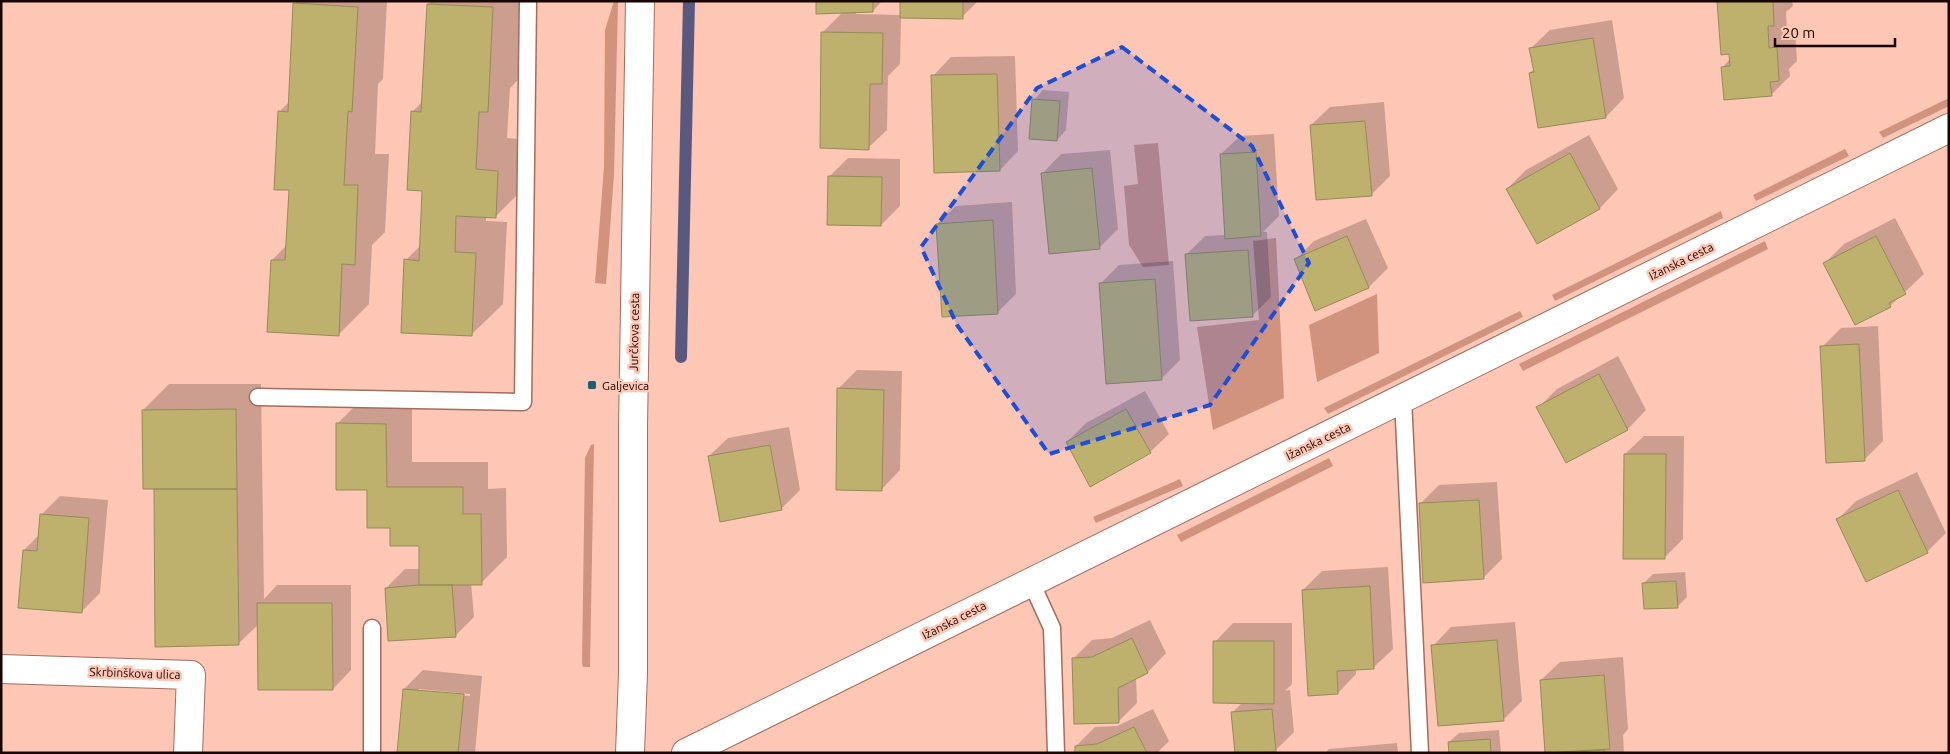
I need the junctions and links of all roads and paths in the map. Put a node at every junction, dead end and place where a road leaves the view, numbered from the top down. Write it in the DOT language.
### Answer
graph roads {
  1 [pos="528,1"];
  2 [pos="640,1"];
  3 [pos="1949,128"];
  4 [pos="258,397"];
  5 [pos="1403,399"];
  6 [pos="1031,582"];
  7 [pos="372,628"];
  8 [pos="1,670"];
  9 [pos="188,753"];
  10 [pos="372,753"];
  11 [pos="630,753"];
  12 [pos="686,753"];
  13 [pos="1056,753"];
  14 [pos="1420,753"];
  1 -- 4 [label="lane"];
  2 -- 11 [label="main road, Jurčkova cesta"];
  3 -- 5 [label="main road, Ižanska cesta"];
  5 -- 6 [label="main road, Ižanska cesta"];
  5 -- 14 [label="lane"];
  6 -- 12 [label="main road, Ižanska cesta"];
  6 -- 13 [label="lane"];
  7 -- 10 [label="lane"];
  8 -- 9 [label="main road, Skrbinškova ulica"];
}
